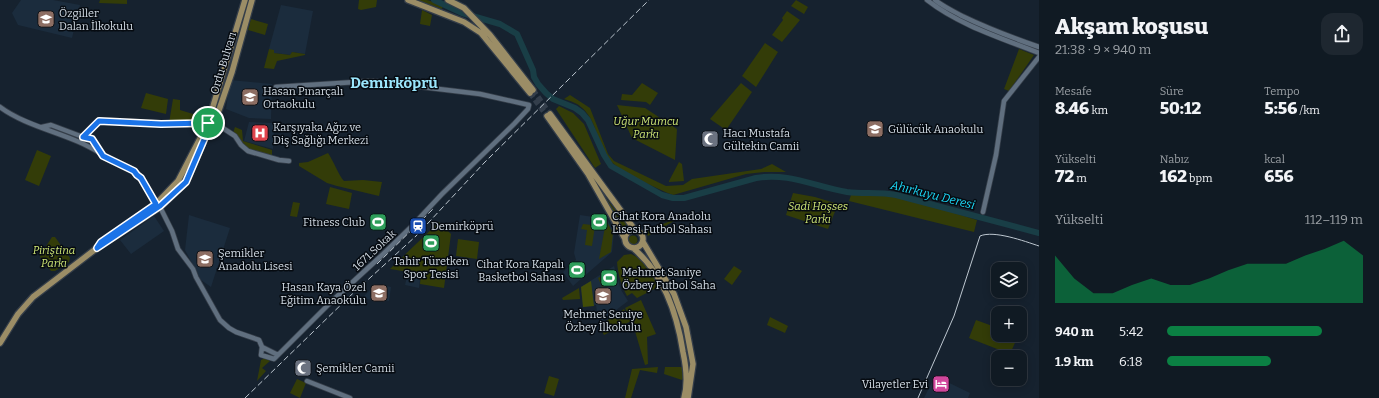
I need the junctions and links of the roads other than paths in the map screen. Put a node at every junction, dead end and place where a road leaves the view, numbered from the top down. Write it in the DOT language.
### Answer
graph roads {
  1 [pos="245,0"];
  2 [pos="252,0"];
  3 [pos="408,0"];
  4 [pos="448,0"];
  5 [pos="927,0"];
  6 [pos="935,0"];
  7 [pos="1039,47"];
  8 [pos="1039,53"];
  9 [pos="1039,57"];
  10 [pos="276,87"];
  11 [pos="0,107"];
  12 [pos="210,122"];
  13 [pos="42,127"];
  14 [pos="83,137"];
  15 [pos="103,156"];
  16 [pos="289,161"];
  17 [pos="158,205"];
  18 [pos="983,212"];
  19 [pos="635,230"];
  20 [pos="625,239"];
  21 [pos="643,242"];
  22 [pos="97,248"];
  23 [pos="633,248"];
  24 [pos="0,343"];
  25 [pos="262,347"];
  26 [pos="278,355"];
  27 [pos="307,381"];
  28 [pos="350,398"];
  29 [pos="684,398"];
  30 [pos="688,398"];
  1 -- 12 [label="main road, Ordu Bulvarı"];
  2 -- 12 [label="main road, Ordu Bulvarı"];
  3 -- 4 [label="main road"];
  5 -- 8 [label="street"];
  6 -- 7 [label="street"];
  9 -- 18 [label="street"];
  10 -- 26 [label="street, 1671.Sokak"];
  11 -- 13 [label="street"];
  12 -- 14 [label="street"];
  12 -- 16 [label="street"];
  12 -- 17 [label="main road, Ordu Bulvarı"];
  13 -- 14 [label="street"];
  13 -- 15 [label="street"];
  14 -- 15 [label="street"];
  15 -- 17 [label="street"];
  17 -- 22 [label="main road, Ordu Bulvarı"];
  17 -- 22 [label="main road, Ordu Bulvarı"];
  17 -- 25 [label="street"];
  19 -- 20 [label="main road"];
  19 -- 20 [label="main road"];
  19 -- 21 [label="main road"];
  20 -- 23 [label="main road"];
  21 -- 23 [label="main road"];
  21 -- 30 [label="main road"];
  22 -- 24 [label="main road, Ordu Bulvarı"];
  23 -- 29 [label="main road"];
  25 -- 26 [label="street"];
  25 -- 26 [label="street"];
  27 -- 28 [label="street"];
}
